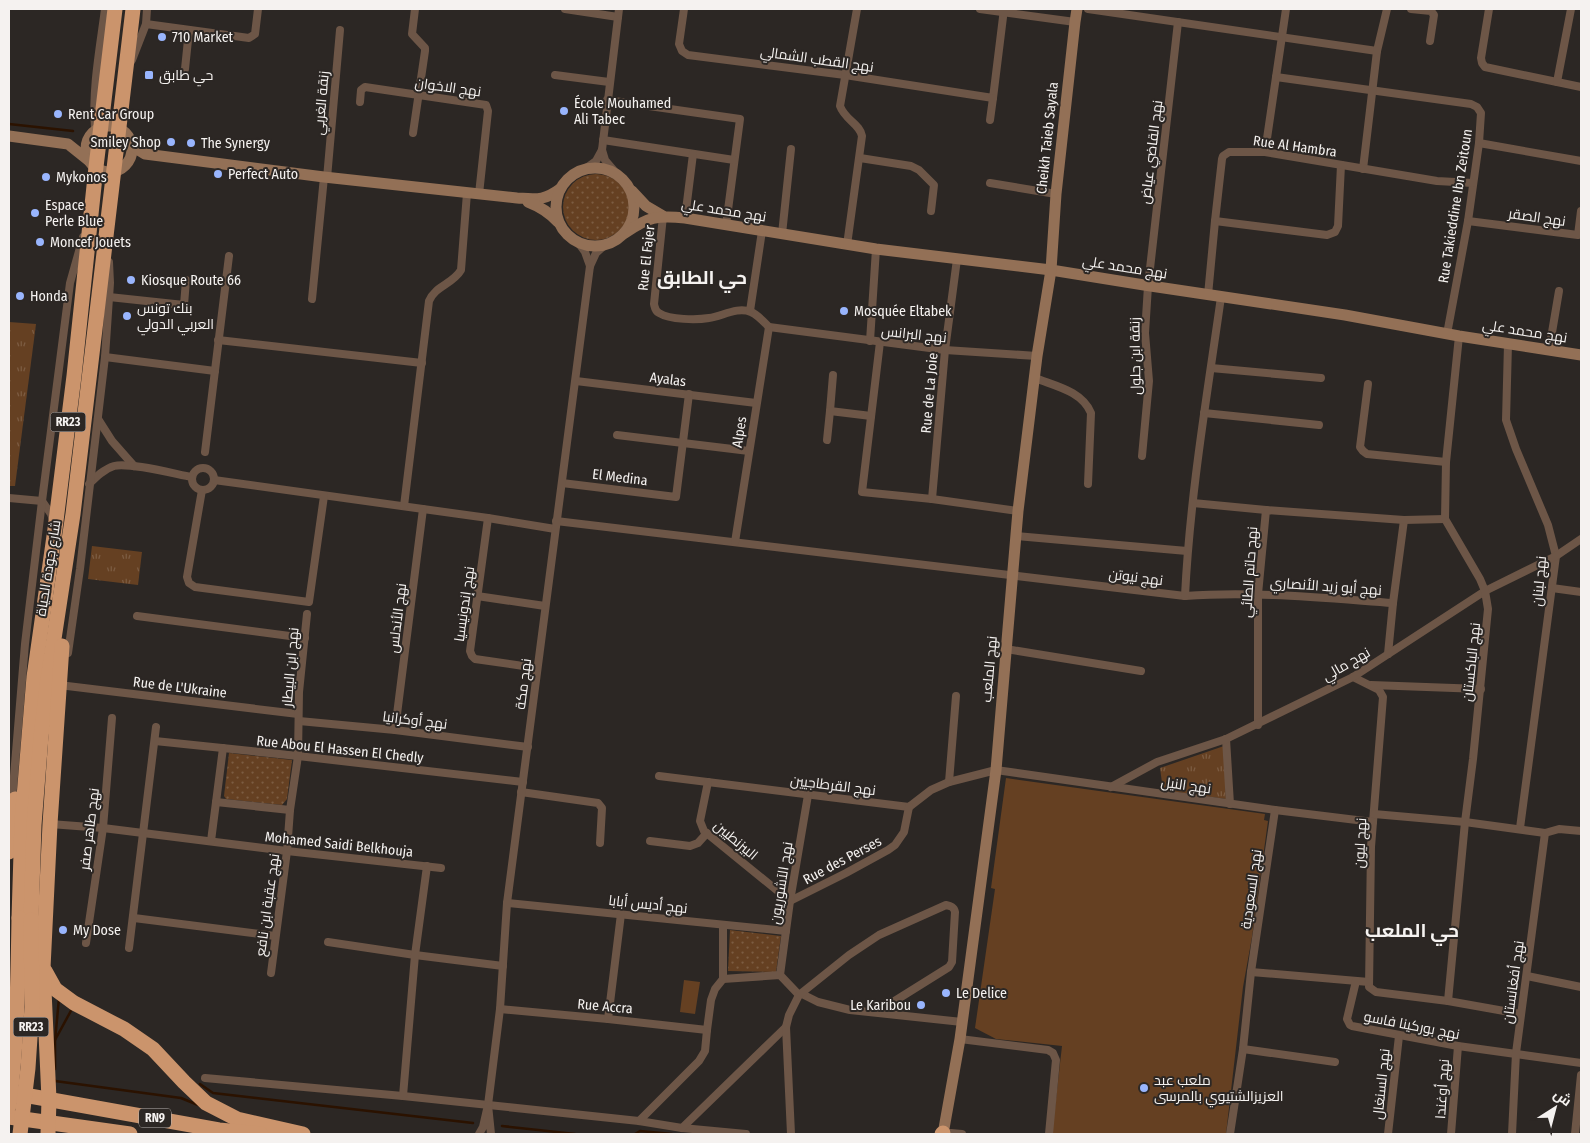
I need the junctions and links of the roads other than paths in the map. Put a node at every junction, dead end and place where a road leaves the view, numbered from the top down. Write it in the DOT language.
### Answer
graph roads {
  1 [pos="105,9"];
  2 [pos="115,9"];
  3 [pos="133,9"];
  4 [pos="148,9"];
  5 [pos="258,9"];
  6 [pos="415,9"];
  7 [pos="565,9"];
  8 [pos="684,9"];
  9 [pos="857,9"];
  10 [pos="980,9"];
  11 [pos="1077,9"];
  12 [pos="1088,9"];
  13 [pos="1286,9"];
  14 [pos="1387,9"];
  15 [pos="1411,9"];
  16 [pos="1489,9"];
  17 [pos="1571,9"];
  18 [pos="1003,10"];
  19 [pos="618,13"];
  20 [pos="1074,22"];
  21 [pos="1178,22"];
  22 [pos="146,24"];
  23 [pos="189,30"];
  24 [pos="340,30"];
  25 [pos="1281,37"];
  26 [pos="1430,41"];
  27 [pos="1377,51"];
  28 [pos="185,70"];
  29 [pos="555,74"];
  30 [pos="845,75"];
  31 [pos="1276,78"];
  32 [pos="124,80"];
  33 [pos="610,82"];
  34 [pos="1557,82"];
  35 [pos="1581,87"];
  36 [pos="1372,91"];
  37 [pos="419,95"];
  38 [pos="993,98"];
  39 [pos="607,100"];
  40 [pos="360,102"];
  41 [pos="990,120"];
  42 [pos="118,130"];
  43 [pos="95,131"];
  44 [pos="414,133"];
  45 [pos="9,136"];
  46 [pos="603,140"];
  47 [pos="1479,143"];
  48 [pos="68,144"];
  49 [pos="132,146"];
  50 [pos="791,149"];
  51 [pos="602,150"];
  52 [pos="1265,152"];
  53 [pos="145,154"];
  54 [pos="693,154"];
  55 [pos="860,158"];
  56 [pos="129,160"];
  57 [pos="734,160"];
  58 [pos="1581,160"];
  59 [pos="93,164"];
  60 [pos="1341,165"];
  61 [pos="585,169"];
  62 [pos="1363,169"];
  63 [pos="114,171"];
  64 [pos="617,174"];
  65 [pos="325,177"];
  66 [pos="990,183"];
  67 [pos="1473,183"];
  68 [pos="560,189"];
  69 [pos="631,191"];
  70 [pos="467,193"];
  71 [pos="479,194"];
  72 [pos="1056,194"];
  73 [pos="517,198"];
  74 [pos="931,211"];
  75 [pos="1581,211"];
  76 [pos="663,216"];
  77 [pos="685,218"];
  78 [pos="1215,221"];
  79 [pos="1468,221"];
  80 [pos="91,222"];
  81 [pos="726,225"];
  82 [pos="563,228"];
  83 [pos="762,231"];
  84 [pos="625,233"];
  85 [pos="782,234"];
  86 [pos="106,238"];
  87 [pos="577,241"];
  88 [pos="605,245"];
  89 [pos="848,245"];
  90 [pos="876,249"];
  91 [pos="229,256"];
  92 [pos="957,259"];
  93 [pos="590,266"];
  94 [pos="1051,270"];
  95 [pos="186,280"];
  96 [pos="1148,286"];
  97 [pos="1559,291"];
  98 [pos="1208,295"];
  99 [pos="109,297"];
  100 [pos="1221,297"];
  101 [pos="312,299"];
  102 [pos="750,311"];
  103 [pos="769,327"];
  104 [pos="1447,334"];
  105 [pos="1460,336"];
  106 [pos="218,340"];
  107 [pos="870,341"];
  108 [pos="880,342"];
  109 [pos="1508,344"];
  110 [pos="946,350"];
  111 [pos="1549,350"];
  112 [pos="1581,355"];
  113 [pos="1036,356"];
  114 [pos="105,357"];
  115 [pos="422,363"];
  116 [pos="1211,368"];
  117 [pos="215,371"];
  118 [pos="833,374"];
  119 [pos="1035,378"];
  120 [pos="1321,378"];
  121 [pos="576,381"];
  122 [pos="1368,384"];
  123 [pos="689,394"];
  124 [pos="756,403"];
  125 [pos="830,411"];
  126 [pos="1204,413"];
  127 [pos="871,416"];
  128 [pos="98,419"];
  129 [pos="1319,425"];
  130 [pos="617,434"];
  131 [pos="827,440"];
  132 [pos="683,443"];
  133 [pos="748,451"];
  134 [pos="205,452"];
  135 [pos="1142,456"];
  136 [pos="1446,462"];
  137 [pos="134,466"];
  138 [pos="192,477"];
  139 [pos="214,480"];
  140 [pos="562,483"];
  141 [pos="89,484"];
  142 [pos="1088,484"];
  143 [pos="202,490"];
  144 [pos="324,496"];
  145 [pos="9,498"];
  146 [pos="932,499"];
  147 [pos="42,501"];
  148 [pos="1193,503"];
  149 [pos="404,506"];
  150 [pos="423,509"];
  151 [pos="1266,510"];
  152 [pos="1018,511"];
  153 [pos="488,518"];
  154 [pos="1445,519"];
  155 [pos="1404,520"];
  156 [pos="555,525"];
  157 [pos="71,527"];
  158 [pos="55,529"];
  159 [pos="1016,536"];
  160 [pos="1581,540"];
  161 [pos="735,542"];
  162 [pos="1187,551"];
  163 [pos="1556,556"];
  164 [pos="1012,575"];
  165 [pos="1552,588"];
  166 [pos="1485,591"];
  167 [pos="1581,592"];
  168 [pos="1258,594"];
  169 [pos="478,596"];
  170 [pos="1184,596"];
  171 [pos="1393,603"];
  172 [pos="546,606"];
  173 [pos="307,614"];
  174 [pos="137,616"];
  175 [pos="305,638"];
  176 [pos="1006,649"];
  177 [pos="1388,654"];
  178 [pos="537,668"];
  179 [pos="1141,671"];
  180 [pos="1353,676"];
  181 [pos="34,677"];
  182 [pos="61,685"];
  183 [pos="1371,685"];
  184 [pos="1481,689"];
  185 [pos="956,696"];
  186 [pos="112,718"];
  187 [pos="299,718"];
  188 [pos="1258,725"];
  189 [pos="156,727"];
  190 [pos="395,730"];
  191 [pos="1226,739"];
  192 [pos="154,741"];
  193 [pos="528,747"];
  194 [pos="223,748"];
  195 [pos="298,756"];
  196 [pos="996,770"];
  197 [pos="659,776"];
  198 [pos="523,782"];
  199 [pos="708,782"];
  200 [pos="949,782"];
  201 [pos="1111,787"];
  202 [pos="521,792"];
  203 [pos="808,795"];
  204 [pos="216,802"];
  205 [pos="1230,804"];
  206 [pos="909,807"];
  207 [pos="290,810"];
  208 [pos="1274,810"];
  209 [pos="1374,818"];
  210 [pos="1465,822"];
  211 [pos="11,824"];
  212 [pos="50,824"];
  213 [pos="103,828"];
  214 [pos="1520,828"];
  215 [pos="1581,831"];
  216 [pos="1545,833"];
  217 [pos="144,834"];
  218 [pos="707,834"];
  219 [pos="211,841"];
  220 [pos="650,842"];
  221 [pos="600,843"];
  222 [pos="287,851"];
  223 [pos="9,852"];
  224 [pos="426,866"];
  225 [pos="441,868"];
  226 [pos="790,901"];
  227 [pos="507,903"];
  228 [pos="621,914"];
  229 [pos="134,918"];
  230 [pos="25,919"];
  231 [pos="724,924"];
  232 [pos="786,931"];
  233 [pos="275,936"];
  234 [pos="328,942"];
  235 [pos="86,943"];
  236 [pos="129,948"];
  237 [pos="415,955"];
  238 [pos="503,966"];
  239 [pos="43,968"];
  240 [pos="1251,972"];
  241 [pos="271,973"];
  242 [pos="780,975"];
  243 [pos="1527,976"];
  244 [pos="723,979"];
  245 [pos="1356,980"];
  246 [pos="1370,986"];
  247 [pos="1581,987"];
  248 [pos="800,995"];
  249 [pos="1448,1001"];
  250 [pos="500,1009"];
  251 [pos="877,1012"];
  252 [pos="1522,1014"];
  253 [pos="608,1019"];
  254 [pos="962,1022"];
  255 [pos="786,1027"];
  256 [pos="706,1030"];
  257 [pos="1399,1036"];
  258 [pos="960,1039"];
  259 [pos="1458,1046"];
  260 [pos="1242,1049"];
  261 [pos="1516,1053"];
  262 [pos="1335,1062"];
  263 [pos="1581,1063"];
  264 [pos="1581,1075"];
  265 [pos="205,1078"];
  266 [pos="9,1092"];
  267 [pos="403,1096"];
  268 [pos="49,1099"];
  269 [pos="488,1105"];
  270 [pos="9,1106"];
  271 [pos="9,1117"];
  272 [pos="639,1121"];
  273 [pos="48,1128"];
  274 [pos="682,1128"];
  275 [pos="20,1134"];
  276 [pos="130,1134"];
  277 [pos="261,1134"];
  278 [pos="303,1134"];
  279 [pos="479,1134"];
  280 [pos="491,1134"];
  281 [pos="746,1134"];
  282 [pos="791,1134"];
  283 [pos="949,1134"];
  284 [pos="1049,1134"];
  285 [pos="1230,1134"];
  286 [pos="1388,1134"];
  287 [pos="1451,1134"];
  288 [pos="1512,1134"];
  289 [pos="1575,1134"];
  1 -- 43 [label="street"];
  2 -- 43 [label="highway, شارع جودة الحياة / RR23"];
  3 -- 32 [label="highway, شارع جودة الحياة / RR23"];
  4 -- 22 [label="street"];
  5 -- 23 [label="street"];
  6 -- 37 [label="street"];
  7 -- 19 [label="street"];
  8 -- 30 [label="street, نهج القطب الشمالي"];
  9 -- 30 [label="street"];
  10 -- 18 [label="street"];
  11 -- 20 [label="street, Cheikh Taieb Sayala"];
  12 -- 21 [label="street"];
  13 -- 25 [label="street"];
  14 -- 27 [label="street"];
  15 -- 26 [label="street"];
  16 -- 34 [label="street"];
  17 -- 34 [label="street"];
  18 -- 20 [label="street"];
  18 -- 38 [label="street"];
  19 -- 33 [label="street"];
  20 -- 72 [label="street, Cheikh Taieb Sayala"];
  21 -- 25 [label="street"];
  21 -- 96 [label="street, نهج القاضي عياض"];
  22 -- 23 [label="street"];
  22 -- 32 [label="street"];
  23 -- 28 [label="street"];
  24 -- 65 [label="street, زنقة الغربي"];
  25 -- 27 [label="street"];
  25 -- 31 [label="street"];
  27 -- 36 [label="street"];
  29 -- 33 [label="street"];
  30 -- 38 [label="street, نهج القطب الشمالي"];
  30 -- 55 [label="street"];
  31 -- 36 [label="street, Rue Takieddine Ibn Zeitoun"];
  31 -- 52 [label="street"];
  32 -- 42 [label="highway, شارع جودة الحياة / RR23"];
  33 -- 39 [label="street"];
  34 -- 35 [label="street"];
  36 -- 47 [label="street, Rue Takieddine Ibn Zeitoun"];
  36 -- 62 [label="street"];
  37 -- 40 [label="street, نهج الاخوان"];
  37 -- 44 [label="street"];
  37 -- 71 [label="street, نهج الاخوان"];
  38 -- 41 [label="street"];
  39 -- 46 [label="street"];
  39 -- 57 [label="street"];
  42 -- 43 [label="street"];
  42 -- 49 [label="street"];
  42 -- 63 [label="highway, شارع جودة الحياة / RR23"];
  43 -- 48 [label="street"];
  43 -- 59 [label="highway, شارع جودة الحياة / RR23"];
  45 -- 48 [label="street"];
  46 -- 51 [label="street"];
  46 -- 54 [label="street"];
  47 -- 58 [label="street"];
  47 -- 67 [label="street, Rue Takieddine Ibn Zeitoun"];
  48 -- 59 [label="street"];
  49 -- 53 [label="street"];
  49 -- 56 [label="street"];
  50 -- 85 [label="street"];
  51 -- 61 [label="street"];
  51 -- 64 [label="street"];
  52 -- 60 [label="street, Rue Al Hambra"];
  52 -- 78 [label="street, Rue Al Hambra"];
  53 -- 56 [label="street"];
  53 -- 65 [label="street"];
  54 -- 57 [label="street"];
  54 -- 77 [label="street"];
  55 -- 74 [label="street"];
  55 -- 89 [label="street"];
  56 -- 63 [label="street"];
  57 -- 81 [label="street"];
  59 -- 63 [label="street"];
  59 -- 80 [label="highway, شارع جودة الحياة / RR23"];
  60 -- 62 [label="street, Rue Al Hambra"];
  60 -- 78 [label="street"];
  61 -- 64 [label="street"];
  61 -- 68 [label="street"];
  62 -- 67 [label="street, Rue Al Hambra"];
  63 -- 86 [label="highway, شارع جودة الحياة / RR23"];
  64 -- 69 [label="street"];
  65 -- 70 [label="street"];
  65 -- 101 [label="street, زنقة الغربي"];
  66 -- 72 [label="street"];
  67 -- 79 [label="street, Rue Takieddine Ibn Zeitoun"];
  68 -- 73 [label="street"];
  68 -- 82 [label="street"];
  69 -- 76 [label="street"];
  69 -- 84 [label="street"];
  70 -- 71 [label="street"];
  70 -- 115 [label="street"];
  71 -- 73 [label="street"];
  72 -- 94 [label="street, Cheikh Taieb Sayala"];
  73 -- 82 [label="street"];
  75 -- 79 [label="street, نهج الصقر"];
  76 -- 77 [label="street, نهج محمد علي"];
  76 -- 84 [label="street"];
  76 -- 102 [label="street, Rue El Fajer"];
  77 -- 81 [label="street, نهج محمد علي"];
  78 -- 98 [label="street, Rue Al Hambra"];
  79 -- 104 [label="street, Rue Takieddine Ibn Zeitoun"];
  80 -- 147 [label="street"];
  80 -- 158 [label="highway, شارع جودة الحياة / RR23"];
  81 -- 83 [label="street, نهج محمد علي"];
  82 -- 87 [label="street"];
  83 -- 85 [label="street, نهج محمد علي"];
  83 -- 102 [label="street"];
  84 -- 88 [label="street"];
  85 -- 89 [label="street, نهج محمد علي"];
  86 -- 99 [label="street"];
  86 -- 157 [label="highway, شارع جودة الحياة / RR23"];
  87 -- 88 [label="street"];
  87 -- 93 [label="street"];
  88 -- 93 [label="street"];
  89 -- 90 [label="street, نهج محمد علي"];
  90 -- 92 [label="street, نهج محمد علي"];
  90 -- 107 [label="street"];
  91 -- 106 [label="street"];
  92 -- 94 [label="street, نهج محمد علي"];
  92 -- 110 [label="street, Rue de La Joie"];
  93 -- 121 [label="street, نهج مكة"];
  94 -- 96 [label="street, نهج محمد علي"];
  94 -- 113 [label="street, نهج الملعب"];
  95 -- 99 [label="street"];
  96 -- 98 [label="street, نهج محمد علي"];
  96 -- 135 [label="street, زنقة ابن جلول"];
  97 -- 111 [label="street"];
  98 -- 100 [label="street, نهج محمد علي"];
  99 -- 114 [label="street"];
  100 -- 104 [label="street, نهج محمد علي"];
  100 -- 116 [label="street"];
  102 -- 103 [label="street"];
  103 -- 107 [label="street, نهج البرانس"];
  103 -- 124 [label="street, Alpes"];
  104 -- 105 [label="street, نهج محمد علي"];
  105 -- 109 [label="street, نهج محمد علي"];
  105 -- 136 [label="street"];
  106 -- 115 [label="street"];
  106 -- 117 [label="street"];
  107 -- 108 [label="street, نهج البرانس"];
  108 -- 110 [label="street, نهج البرانس"];
  108 -- 127 [label="street"];
  109 -- 111 [label="street, نهج محمد علي"];
  109 -- 163 [label="street, نهج لبنان"];
  110 -- 113 [label="street, نهج البرانس"];
  110 -- 146 [label="street, Rue de La Joie"];
  111 -- 112 [label="street, نهج محمد علي"];
  113 -- 119 [label="street, نهج الملعب"];
  114 -- 117 [label="street"];
  114 -- 128 [label="street"];
  115 -- 149 [label="street"];
  116 -- 120 [label="street"];
  116 -- 126 [label="street"];
  117 -- 134 [label="street"];
  118 -- 125 [label="street"];
  119 -- 142 [label="street"];
  119 -- 152 [label="street, نهج الملعب"];
  121 -- 123 [label="street, Ayalas"];
  121 -- 140 [label="street, نهج مكة"];
  122 -- 136 [label="street"];
  123 -- 124 [label="street, Ayalas"];
  123 -- 132 [label="street"];
  124 -- 133 [label="street, Alpes"];
  125 -- 127 [label="street"];
  125 -- 131 [label="street"];
  126 -- 129 [label="street"];
  126 -- 148 [label="street"];
  127 -- 146 [label="street"];
  128 -- 137 [label="street"];
  128 -- 141 [label="street"];
  130 -- 132 [label="street"];
  132 -- 133 [label="street"];
  132 -- 140 [label="street, El Medina"];
  133 -- 161 [label="street, Alpes"];
  136 -- 154 [label="street"];
  137 -- 138 [label="street"];
  137 -- 141 [label="street"];
  138 -- 139 [label="street"];
  138 -- 143 [label="street"];
  139 -- 143 [label="street"];
  139 -- 144 [label="street, نهج نيوتن"];
  140 -- 156 [label="street, نهج مكة"];
  141 -- 182 [label="street"];
  143 -- 144 [label="street"];
  144 -- 149 [label="street, نهج نيوتن"];
  145 -- 147 [label="street"];
  146 -- 152 [label="street"];
  147 -- 158 [label="street"];
  147 -- 211 [label="street"];
  148 -- 151 [label="street"];
  148 -- 162 [label="street"];
  149 -- 150 [label="street, نهج نيوتن"];
  150 -- 153 [label="street, نهج نيوتن"];
  150 -- 190 [label="street, نهج الأندلس"];
  151 -- 155 [label="street, نهج حاتم الطائي"];
  151 -- 168 [label="street, نهج حاتم الطائي"];
  152 -- 159 [label="street, نهج الملعب"];
  153 -- 156 [label="street, نهج نيوتن"];
  153 -- 169 [label="street, نهج إندونيسيا"];
  154 -- 155 [label="street, نهج حاتم الطائي"];
  154 -- 166 [label="street, نهج الباكستان"];
  155 -- 171 [label="street"];
  156 -- 161 [label="street, نهج نيوتن"];
  156 -- 172 [label="street, نهج مكة"];
  157 -- 182 [label="highway"];
  157 -- 230 [label="highway, شارع جودة الحياة / RR23"];
  158 -- 181 [label="highway, شارع جودة الحياة / RR23"];
  159 -- 162 [label="street"];
  159 -- 164 [label="street, نهج الملعب"];
  160 -- 163 [label="street, نهج مالي"];
  161 -- 164 [label="street, نهج نيوتن"];
  162 -- 170 [label="street"];
  163 -- 165 [label="street, نهج لبنان"];
  163 -- 166 [label="street, نهج مالي"];
  164 -- 170 [label="street, نهج نيوتن"];
  164 -- 176 [label="street, نهج الملعب"];
  165 -- 167 [label="street"];
  165 -- 214 [label="street, نهج لبنان"];
  166 -- 177 [label="street, نهج مالي"];
  166 -- 184 [label="street, نهج الباكستان"];
  168 -- 170 [label="street, نهج نيوتن"];
  168 -- 171 [label="street, نهج أبو زيد الأنصاري"];
  168 -- 188 [label="street, نهج حاتم الطائي"];
  169 -- 172 [label="street"];
  169 -- 178 [label="street, نهج إندونيسيا"];
  171 -- 177 [label="street"];
  172 -- 178 [label="street, نهج مكة"];
  173 -- 175 [label="street, نهج ابن البيطار"];
  174 -- 175 [label="street"];
  175 -- 187 [label="street, نهج ابن البيطار"];
  176 -- 179 [label="street"];
  176 -- 196 [label="street, نهج الملعب"];
  177 -- 180 [label="street, نهج مالي"];
  178 -- 193 [label="street, نهج مكة"];
  180 -- 183 [label="street"];
  180 -- 188 [label="street, نهج مالي"];
  181 -- 211 [label="highway"];
  181 -- 230 [label="highway, شارع جودة الحياة / RR23"];
  182 -- 187 [label="street, Rue de L'Ukraine"];
  182 -- 212 [label="highway"];
  183 -- 184 [label="street"];
  183 -- 209 [label="street, نهج ليون"];
  184 -- 210 [label="street, نهج الباكستان"];
  185 -- 200 [label="street"];
  186 -- 213 [label="street, نهج طاهر صفر"];
  187 -- 190 [label="street, نهج أوكرانيا"];
  187 -- 195 [label="street, نهج عقبة ابن نافع"];
  188 -- 191 [label="street, نهج مالي"];
  189 -- 192 [label="street"];
  190 -- 193 [label="street, نهج أوكرانيا"];
  191 -- 201 [label="street, نهج مالي"];
  191 -- 205 [label="street"];
  192 -- 194 [label="street, Rue Abou El Hassen El Chedly"];
  192 -- 217 [label="street"];
  193 -- 198 [label="street, نهج مكة"];
  194 -- 195 [label="street, Rue Abou El Hassen El Chedly"];
  194 -- 204 [label="street"];
  195 -- 198 [label="street, Rue Abou El Hassen El Chedly"];
  195 -- 207 [label="street, نهج عقبة ابن نافع"];
  196 -- 200 [label="street"];
  196 -- 201 [label="street, نهج النيل"];
  196 -- 254 [label="street, نهج الملعب"];
  197 -- 199 [label="street, نهج القرطاجيين"];
  198 -- 202 [label="street, نهج مكة"];
  199 -- 203 [label="street, نهج القرطاجيين"];
  199 -- 218 [label="street, البيزنطيين"];
  200 -- 206 [label="street"];
  201 -- 205 [label="street, نهج النيل"];
  202 -- 221 [label="street"];
  202 -- 227 [label="street, نهج مكة"];
  203 -- 206 [label="street, نهج القرطاجيين"];
  203 -- 226 [label="street, نهج الآشوريون"];
  204 -- 207 [label="street"];
  204 -- 219 [label="street"];
  205 -- 208 [label="street, نهج النيل"];
  206 -- 226 [label="street, Rue des Perses"];
  207 -- 222 [label="street, نهج عقبة ابن نافع"];
  208 -- 209 [label="street, نهج النيل"];
  208 -- 240 [label="street, نهج السعودية"];
  209 -- 210 [label="street, نهج النيل"];
  209 -- 246 [label="street, نهج ليون"];
  210 -- 214 [label="street, نهج النيل"];
  210 -- 249 [label="street, نهج الباكستان"];
  211 -- 223 [label="highway"];
  212 -- 213 [label="street, Mohamed Saidi Belkhouja"];
  212 -- 239 [label="highway"];
  213 -- 217 [label="street, Mohamed Saidi Belkhouja"];
  213 -- 235 [label="street, نهج طاهر صفر"];
  214 -- 216 [label="street, نهج النيل"];
  215 -- 216 [label="street, نهج النيل"];
  216 -- 243 [label="street, نهج أفغانستان"];
  217 -- 219 [label="street, Mohamed Saidi Belkhouja"];
  217 -- 229 [label="street"];
  218 -- 220 [label="street"];
  218 -- 226 [label="street, البيزنطيين"];
  219 -- 222 [label="street, Mohamed Saidi Belkhouja"];
  222 -- 224 [label="street, Mohamed Saidi Belkhouja"];
  222 -- 233 [label="street, نهج عقبة ابن نافع"];
  224 -- 225 [label="street"];
  224 -- 237 [label="street, Mohamed Saidi Belkhouja"];
  226 -- 232 [label="street, نهج الآشوريون"];
  227 -- 228 [label="street, نهج أديس أبابا"];
  227 -- 238 [label="street, نهج مكة"];
  228 -- 231 [label="street, نهج أديس أبابا"];
  228 -- 253 [label="street"];
  229 -- 233 [label="street"];
  229 -- 236 [label="street"];
  230 -- 270 [label="highway, شارع جودة الحياة / RR23, bridge"];
  230 -- 275 [label="highway, شارع جودة الحياة / RR23, bridge"];
  231 -- 232 [label="street, نهج أديس أبابا"];
  231 -- 244 [label="street"];
  232 -- 242 [label="street, نهج الآشوريون"];
  233 -- 241 [label="street, نهج عقبة ابن نافع"];
  234 -- 237 [label="street"];
  237 -- 238 [label="street"];
  237 -- 267 [label="street, Mohamed Saidi Belkhouja"];
  238 -- 250 [label="street, نهج مكة"];
  239 -- 268 [label="highway"];
  239 -- 278 [label="highway"];
  240 -- 245 [label="street"];
  240 -- 260 [label="street, نهج السعودية"];
  242 -- 244 [label="street"];
  242 -- 248 [label="street"];
  243 -- 247 [label="street"];
  243 -- 252 [label="street, نهج أفغانستان"];
  244 -- 256 [label="street"];
  245 -- 246 [label="street"];
  245 -- 257 [label="street, نهج بوركينا فاسو"];
  246 -- 249 [label="street"];
  248 -- 251 [label="street"];
  248 -- 251 [label="street"];
  248 -- 255 [label="street"];
  249 -- 252 [label="street"];
  250 -- 253 [label="street, Rue Accra"];
  250 -- 269 [label="street, نهج مكة"];
  251 -- 254 [label="street"];
  252 -- 261 [label="street, نهج أفغانستان"];
  253 -- 256 [label="street, Rue Accra"];
  254 -- 258 [label="street, نهج الملعب"];
  255 -- 274 [label="street"];
  255 -- 282 [label="street"];
  256 -- 272 [label="street"];
  257 -- 259 [label="street, نهج بوركينا فاسو"];
  257 -- 286 [label="street, نهج السنغال"];
  258 -- 283 [label="street, نهج الملعب"];
  258 -- 284 [label="street"];
  259 -- 261 [label="street, نهج بوركينا فاسو"];
  259 -- 287 [label="street, نهج أوغندا"];
  260 -- 262 [label="street"];
  260 -- 285 [label="street, نهج السعودية"];
  261 -- 263 [label="street, نهج بوركينا فاسو"];
  261 -- 288 [label="street, نهج أفغانستان"];
  264 -- 289 [label="street"];
  265 -- 267 [label="street"];
  266 -- 268 [label="highway, RN9"];
  267 -- 269 [label="street"];
  268 -- 273 [label="highway"];
  268 -- 277 [label="highway, RN9"];
  269 -- 272 [label="street"];
  269 -- 279 [label="street"];
  269 -- 280 [label="street"];
  271 -- 273 [label="highway, RN9"];
  272 -- 274 [label="street"];
  273 -- 276 [label="highway, RN9"];
  274 -- 281 [label="street"];
}
